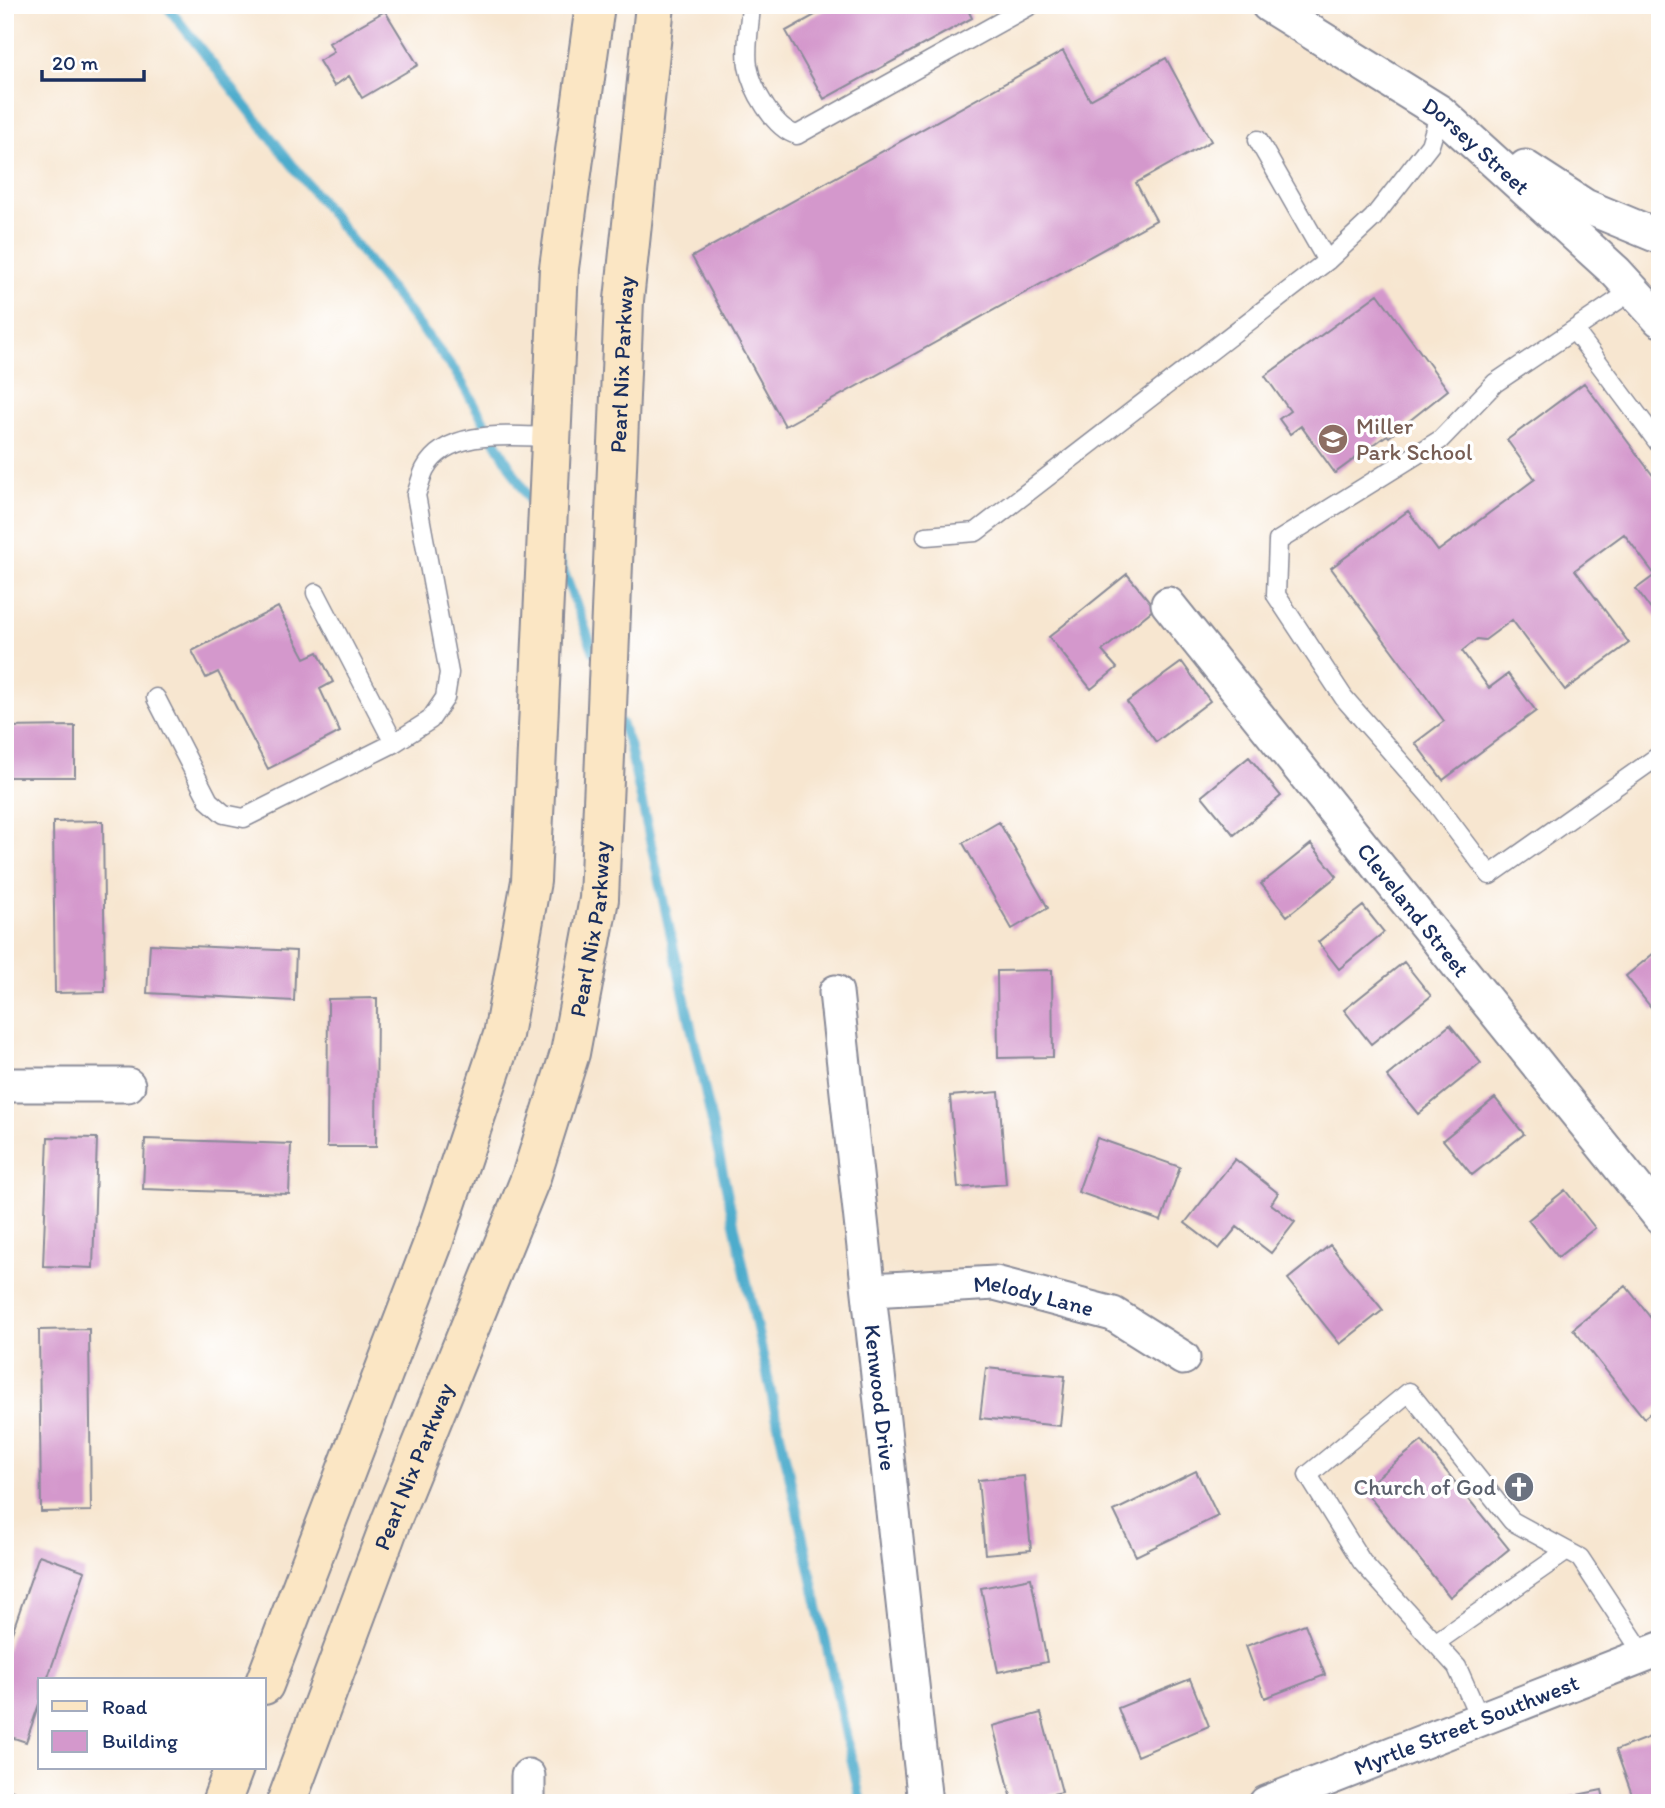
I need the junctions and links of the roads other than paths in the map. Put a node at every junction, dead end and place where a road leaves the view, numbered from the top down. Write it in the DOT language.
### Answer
graph roads {
  1 [pos="595,5"];
  2 [pos="655,5"];
  3 [pos="751,5"];
  4 [pos="1031,5"];
  5 [pos="1268,5"];
  6 [pos="1440,112"];
  7 [pos="1258,139"];
  8 [pos="1660,237"];
  9 [pos="1327,261"];
  10 [pos="1633,290"];
  11 [pos="1660,320"];
  12 [pos="1574,330"];
  13 [pos="551,437"];
  14 [pos="1660,444"];
  15 [pos="926,536"];
  16 [pos="316,593"];
  17 [pos="1168,604"];
  18 [pos="156,698"];
  19 [pos="394,743"];
  20 [pos="1660,755"];
  21 [pos="836,992"];
  22 [pos="5,1085"];
  23 [pos="128,1085"];
  24 [pos="1660,1217"];
  25 [pos="871,1290"];
  26 [pos="1183,1358"];
  27 [pos="1567,1551"];
  28 [pos="1435,1643"];
  29 [pos="1652,1652"];
  30 [pos="266,1680"];
  31 [pos="1480,1718"];
  32 [pos="232,1770"];
  33 [pos="1270,1802"];
  34 [pos="220,1803"];
  35 [pos="286,1803"];
  36 [pos="925,1803"];
  1 -- 13 [label="main road"];
  2 -- 35 [label="main road, Pearl Nix Parkway"];
  3 -- 4 [label="lane"];
  5 -- 6 [label="street, Dorsey Street"];
  6 -- 8 [label="street"];
  6 -- 9 [label="lane"];
  6 -- 10 [label="street, Dorsey Street"];
  7 -- 9 [label="lane"];
  9 -- 15 [label="lane"];
  10 -- 11 [label="street, Dorsey Street"];
  10 -- 12 [label="lane"];
  12 -- 14 [label="lane"];
  12 -- 20 [label="lane"];
  13 -- 19 [label="lane"];
  13 -- 30 [label="main road"];
  16 -- 19 [label="lane"];
  17 -- 24 [label="street, Cleveland Street"];
  18 -- 19 [label="lane"];
  21 -- 25 [label="street, Kenwood Drive"];
  22 -- 23 [label="street"];
  25 -- 26 [label="street, Melody Lane"];
  25 -- 36 [label="street, Kenwood Drive"];
  27 -- 28 [label="lane"];
  27 -- 28 [label="lane"];
  27 -- 29 [label="lane"];
  28 -- 31 [label="lane"];
  29 -- 31 [label="street, Myrtle Street Southwest"];
  31 -- 33 [label="street, Myrtle Street Southwest"];
  32 -- 34 [label="main road"];
}
